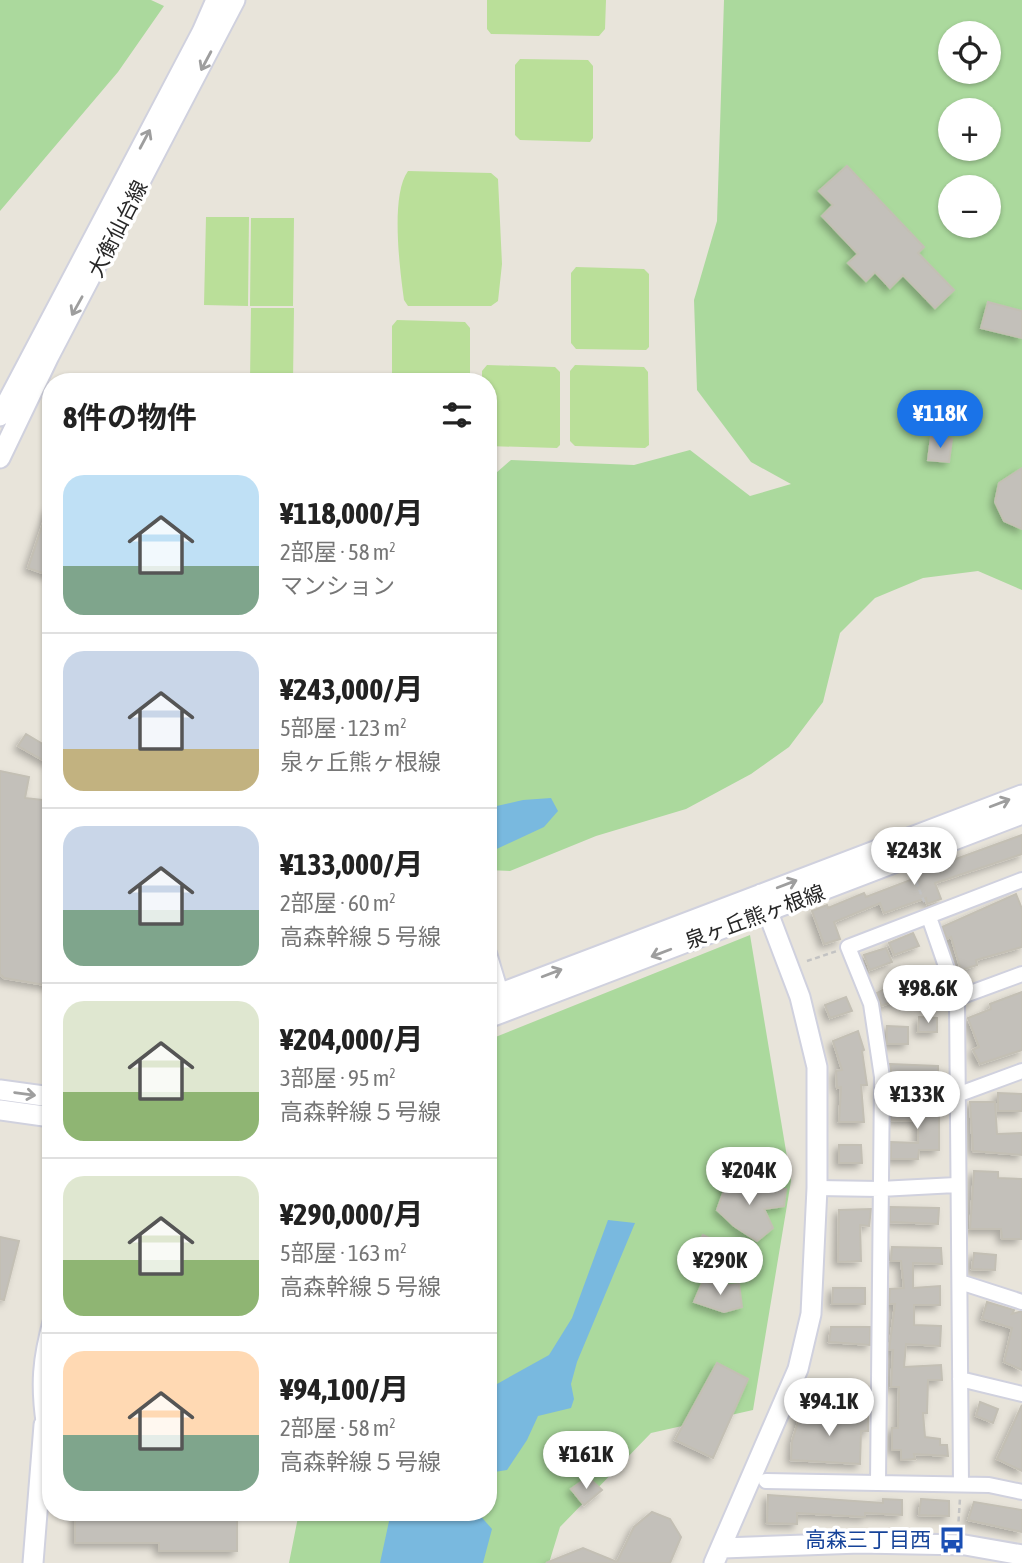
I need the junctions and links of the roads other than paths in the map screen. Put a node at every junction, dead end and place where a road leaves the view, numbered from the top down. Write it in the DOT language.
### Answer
graph roads {
  1 [pos="216,0"];
  2 [pos="235,0"];
  3 [pos="22,392"];
  4 [pos="0,416"];
  5 [pos="0,458"];
  6 [pos="1022,795"];
  7 [pos="1022,814"];
  8 [pos="1022,880"];
  9 [pos="761,894"];
  10 [pos="768,913"];
  11 [pos="929,917"];
  12 [pos="1022,974"];
  13 [pos="497,995"];
  14 [pos="957,998"];
  15 [pos="497,1015"];
  16 [pos="1022,1071"];
  17 [pos="0,1090"];
  18 [pos="957,1095"];
  19 [pos="42,1096"];
  20 [pos="0,1110"];
  21 [pos="42,1116"];
  22 [pos="956,1185"];
  23 [pos="817,1188"];
  24 [pos="880,1189"];
  25 [pos="960,1282"];
  26 [pos="1022,1302"];
  27 [pos="42,1351"];
  28 [pos="960,1379"];
  29 [pos="1022,1394"];
  30 [pos="42,1412"];
  31 [pos="42,1450"];
  32 [pos="766,1481"];
  33 [pos="878,1483"];
  34 [pos="961,1484"];
  35 [pos="1022,1492"];
  36 [pos="719,1555"];
  37 [pos="1022,1555"];
  38 [pos="33,1563"];
  3 -- 1 [label="main road, 大衡仙台線, one-way"];
  2 -- 3 [label="main road, 大衡仙台線, one-way"];
  3 -- 4 [label="main road, 大衡仙台線"];
  3 -- 5 [label="main road, 大衡仙台線"];
  9 -- 6 [label="main road, 泉ヶ丘熊ヶ根線, one-way"];
  7 -- 10 [label="main road, 泉ヶ丘熊ヶ根線"];
  8 -- 11 [label="street"];
  9 -- 10 [label="main road"];
  13 -- 9 [label="main road, 泉ヶ丘熊ヶ根線, one-way"];
  10 -- 15 [label="main road, 泉ヶ丘熊ヶ根線, one-way"];
  10 -- 23 [label="main road"];
  11 -- 14 [label="street"];
  11 -- 24 [label="street"];
  12 -- 14 [label="street"];
  14 -- 18 [label="street"];
  16 -- 18 [label="street"];
  17 -- 19 [label="main road, one-way"];
  18 -- 22 [label="street"];
  20 -- 21 [label="main road"];
  22 -- 24 [label="street"];
  22 -- 25 [label="street"];
  23 -- 24 [label="street"];
  23 -- 36 [label="main road"];
  24 -- 33 [label="street"];
  25 -- 26 [label="street"];
  25 -- 28 [label="street"];
  27 -- 30 [label="street"];
  28 -- 29 [label="street"];
  28 -- 34 [label="street"];
  31 -- 38 [label="main road"];
  32 -- 33 [label="street"];
  33 -- 34 [label="street"];
  34 -- 35 [label="street"];
  36 -- 37 [label="main road"];
}
